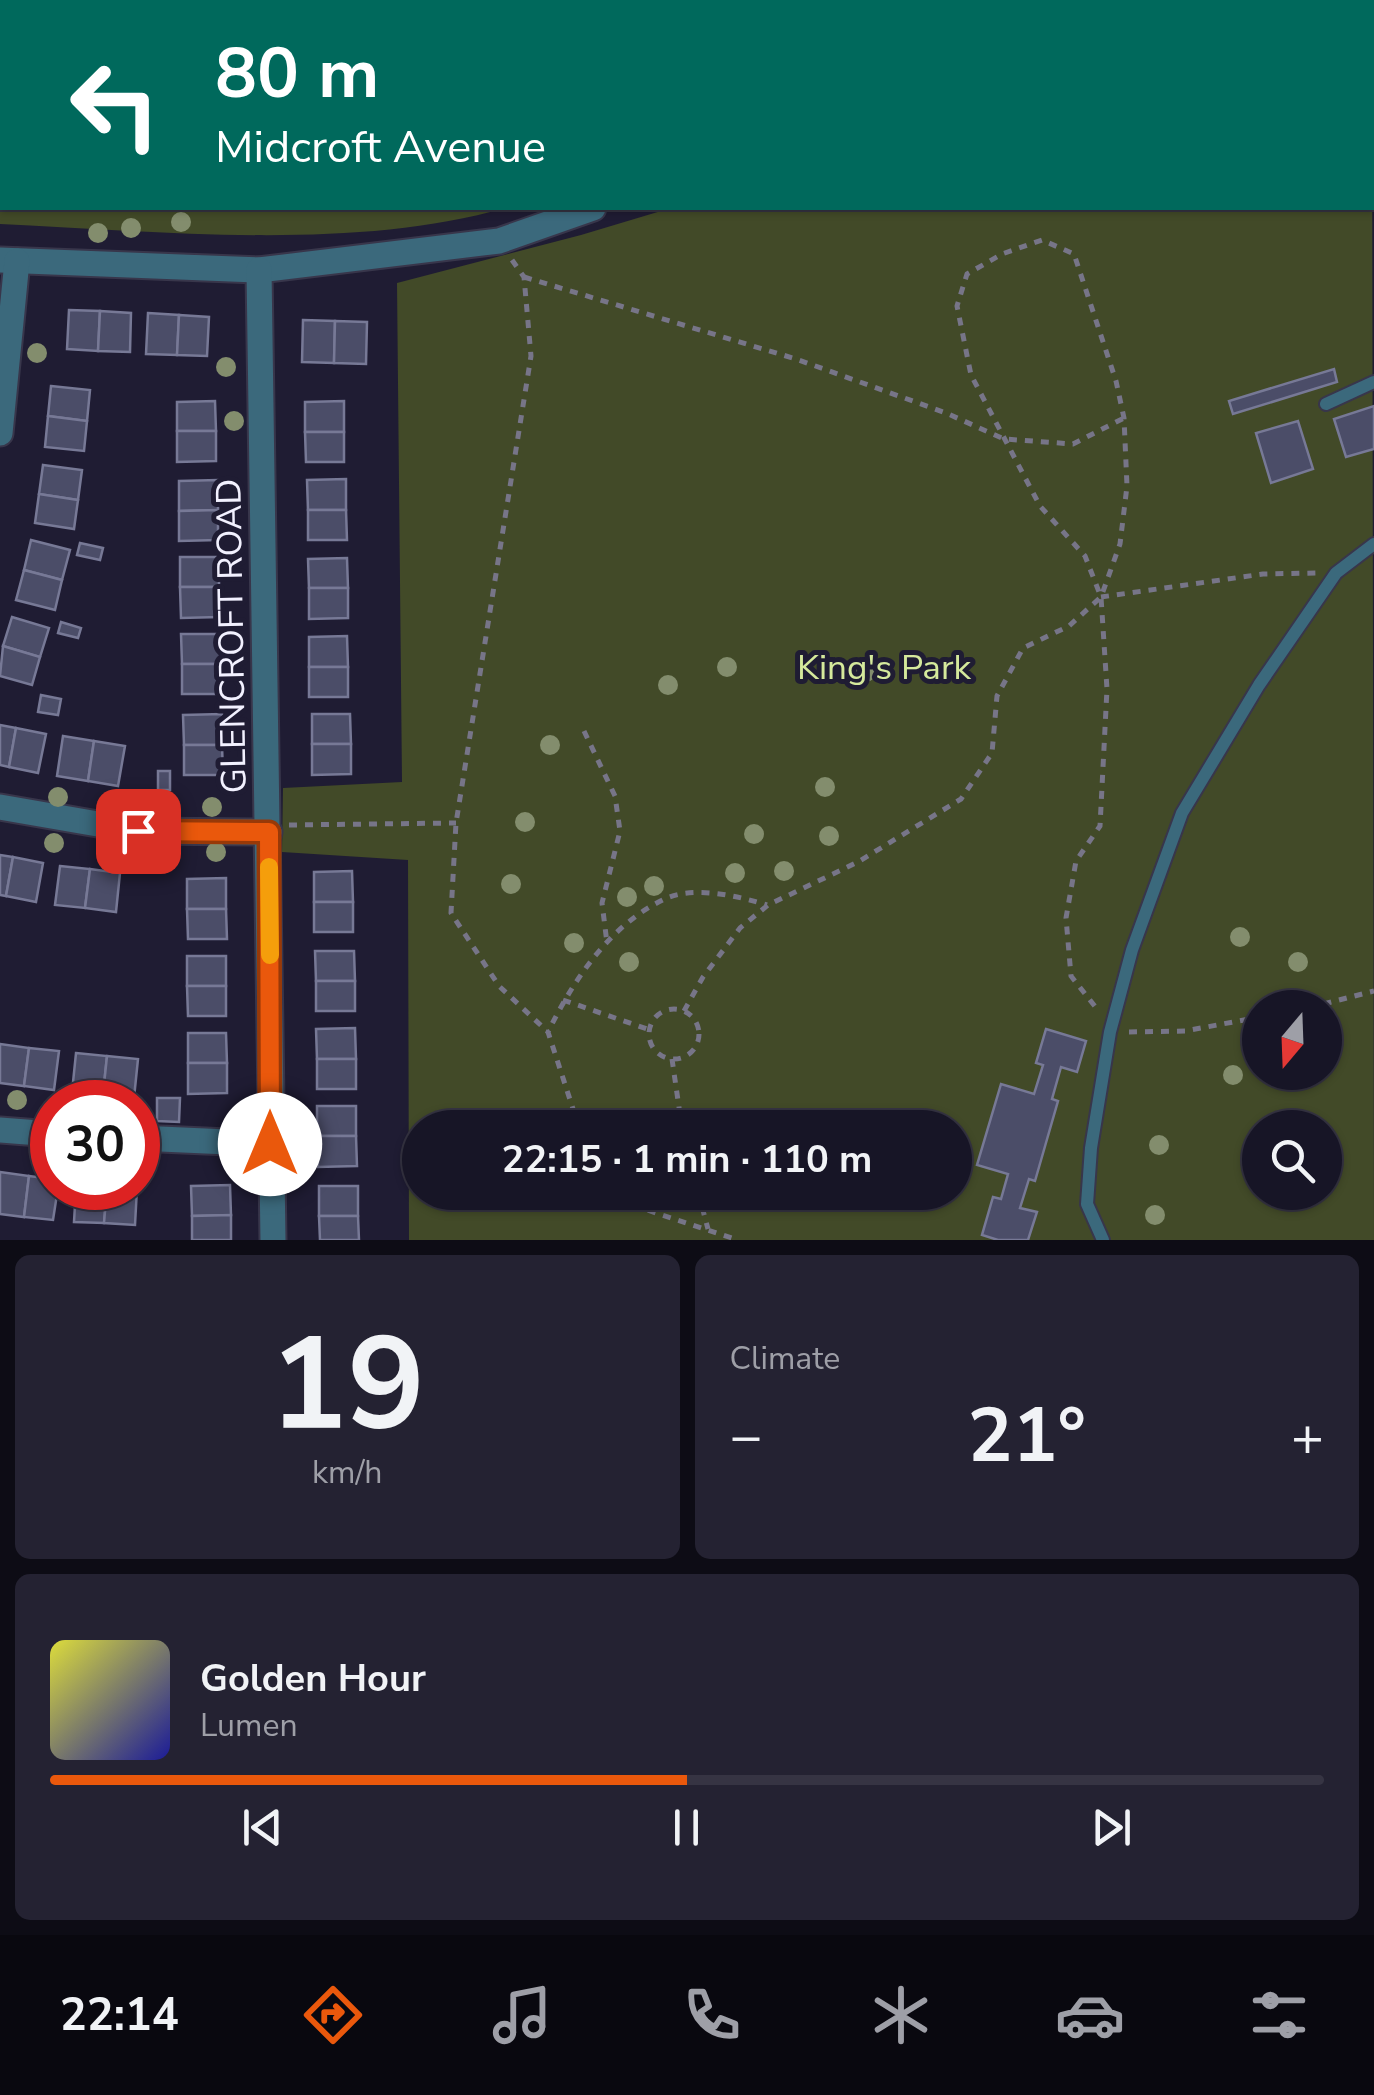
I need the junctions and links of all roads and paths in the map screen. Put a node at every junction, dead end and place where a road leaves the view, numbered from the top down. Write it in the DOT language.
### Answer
graph roads {
  1 [pos="588,210"];
  2 [pos="9,260"];
  3 [pos="260,270"];
  4 [pos="1374,382"];
  5 [pos="1326,404"];
  6 [pos="1124,418"];
  7 [pos="0,433"];
  8 [pos="1004,439"];
  9 [pos="1374,544"];
  10 [pos="1336,572"];
  11 [pos="1101,596"];
  12 [pos="584,732"];
  13 [pos="0,808"];
  14 [pos="456,823"];
  15 [pos="269,829"];
  16 [pos="768,905"];
  17 [pos="607,942"];
  18 [pos="1374,992"];
  19 [pos="563,1000"];
  20 [pos="1342,1000"];
  21 [pos="684,1011"];
  22 [pos="1242,1019"];
  23 [pos="650,1030"];
  24 [pos="548,1032"];
  25 [pos="1110,1032"];
  26 [pos="672,1059"];
  27 [pos="573,1110"];
  28 [pos="679,1110"];
  29 [pos="0,1130"];
  30 [pos="30,1132"];
  31 [pos="160,1139"];
  32 [pos="270,1144"];
  33 [pos="647,1210"];
  34 [pos="703,1210"];
  35 [pos="708,1230"];
  36 [pos="273,1240"];
  37 [pos="738,1240"];
  38 [pos="1102,1240"];
  1 -- 3 [label="street"];
  2 -- 3 [label="street"];
  2 -- 7 [label="street"];
  3 -- 15 [label="street, GLENCROFT ROAD"];
  4 -- 5 [label="lane"];
  6 -- 8 [label="path"];
  6 -- 8 [label="path"];
  6 -- 11 [label="path"];
  8 -- 11 [label="path"];
  8 -- 14 [label="path"];
  9 -- 10 [label="lane"];
  10 -- 11 [label="path"];
  10 -- 25 [label="lane"];
  11 -- 16 [label="path"];
  11 -- 25 [label="path"];
  12 -- 17 [label="path"];
  13 -- 15 [label="street"];
  14 -- 15 [label="path"];
  14 -- 24 [label="path"];
  15 -- 32 [label="street, GLENCROFT ROAD"];
  16 -- 17 [label="path"];
  16 -- 21 [label="path"];
  17 -- 19 [label="path"];
  18 -- 20 [label="path"];
  19 -- 23 [label="path"];
  19 -- 24 [label="path"];
  21 -- 23 [label="path"];
  21 -- 26 [label="path"];
  22 -- 25 [label="path"];
  23 -- 26 [label="path"];
  24 -- 27 [label="path"];
  25 -- 38 [label="lane"];
  26 -- 28 [label="path"];
  29 -- 30 [label="street"];
  31 -- 32 [label="street"];
  32 -- 36 [label="street, GLENCROFT ROAD"];
  33 -- 35 [label="path"];
  34 -- 35 [label="path"];
  35 -- 37 [label="path"];
}
